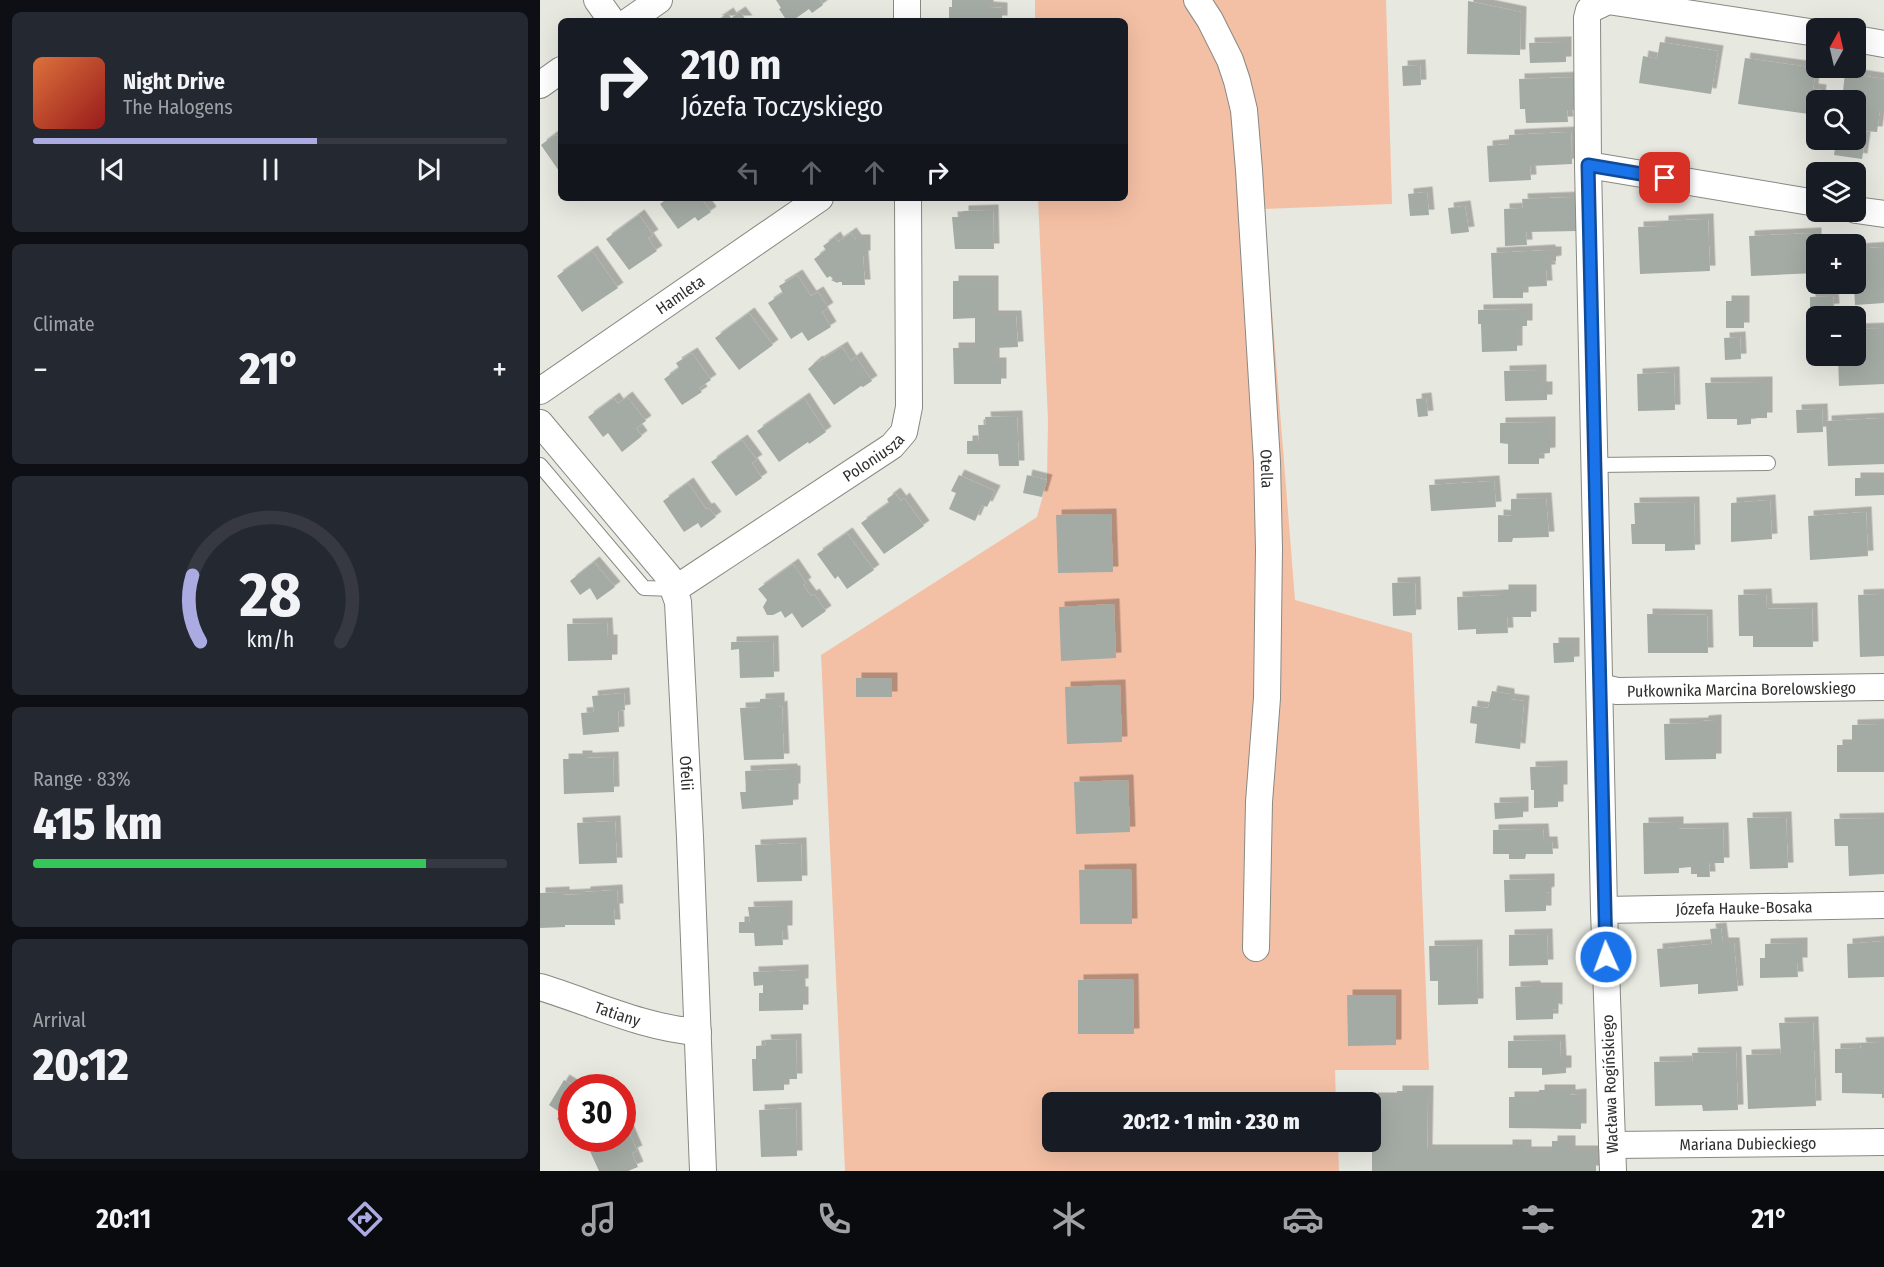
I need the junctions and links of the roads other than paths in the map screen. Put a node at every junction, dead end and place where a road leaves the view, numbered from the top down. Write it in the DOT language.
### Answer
graph roads {
  1 [pos="597,0"];
  2 [pos="659,0"];
  3 [pos="907,0"];
  4 [pos="1197,0"];
  5 [pos="1608,1"];
  6 [pos="610,18"];
  7 [pos="633,18"];
  8 [pos="907,18"];
  9 [pos="1806,31"];
  10 [pos="1866,41"];
  11 [pos="1884,44"];
  12 [pos="558,72"];
  13 [pos="540,85"];
  14 [pos="1588,165"];
  15 [pos="816,201"];
  16 [pos="908,201"];
  17 [pos="1806,201"];
  18 [pos="1866,211"];
  19 [pos="1884,214"];
  20 [pos="540,390"];
  21 [pos="540,423"];
  22 [pos="1768,463"];
  23 [pos="540,465"];
  24 [pos="1595,465"];
  25 [pos="675,589"];
  26 [pos="1600,687"];
  27 [pos="1884,687"];
  28 [pos="1884,905"];
  29 [pos="1604,910"];
  30 [pos="1256,948"];
  31 [pos="540,987"];
  32 [pos="698,1032"];
  33 [pos="1884,1142"];
  34 [pos="1612,1145"];
  35 [pos="703,1171"];
  36 [pos="1612,1171"];
  1 -- 6 [label="street"];
  2 -- 7 [label="street"];
  3 -- 8 [label="street"];
  4 -- 30 [label="street, Otella"];
  5 -- 9 [label="street"];
  5 -- 14 [label="street, Wacława Rogińskiego"];
  10 -- 11 [label="street"];
  12 -- 13 [label="street"];
  14 -- 17 [label="street"];
  14 -- 24 [label="street, Wacława Rogińskiego"];
  15 -- 20 [label="street, Hamleta"];
  16 -- 25 [label="street, Poloniusza"];
  18 -- 19 [label="street"];
  21 -- 25 [label="street, Ofelii"];
  22 -- 24 [label="lane"];
  23 -- 25 [label="lane"];
  24 -- 26 [label="street, Wacława Rogińskiego"];
  25 -- 32 [label="street, Ofelii"];
  26 -- 27 [label="street, Pułkownika Marcina Borelowskiego"];
  26 -- 29 [label="street, Wacława Rogińskiego"];
  28 -- 29 [label="street, Józefa Hauke-Bosaka"];
  29 -- 34 [label="street, Wacława Rogińskiego"];
  31 -- 32 [label="street, Tatiany"];
  32 -- 35 [label="street, Ofelii"];
  33 -- 34 [label="street, Mariana Dubieckiego"];
  34 -- 36 [label="street, Wacława Rogińskiego"];
}
